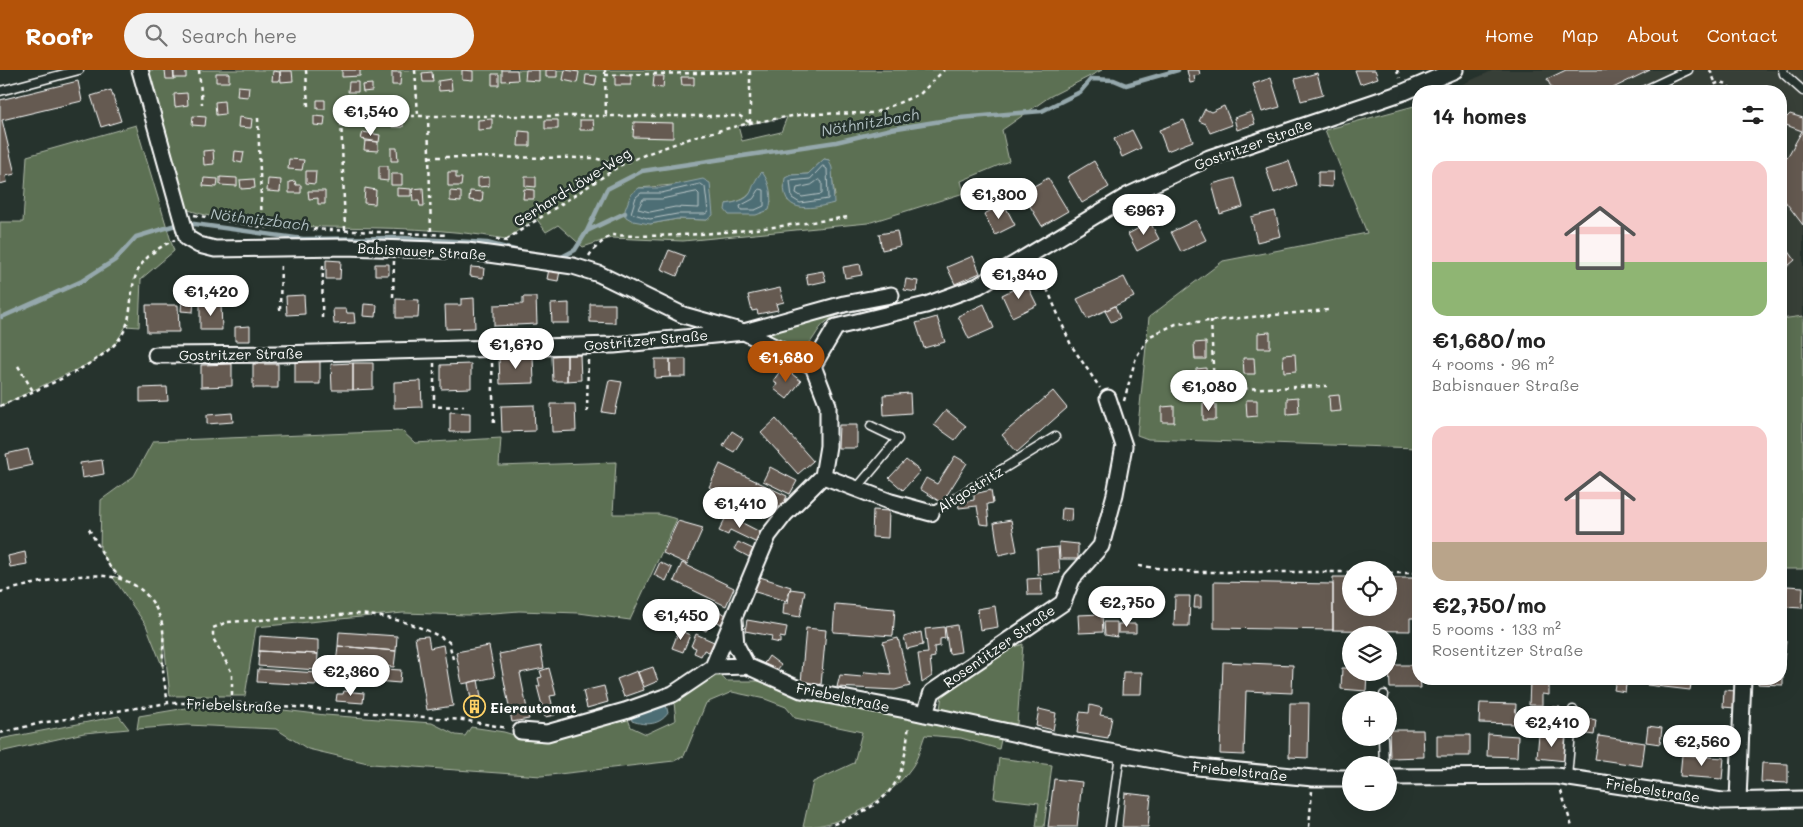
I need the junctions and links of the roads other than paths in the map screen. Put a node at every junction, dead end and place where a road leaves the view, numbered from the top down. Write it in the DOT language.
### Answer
graph roads {
  1 [pos="79,70"];
  2 [pos="140,70"];
  3 [pos="1455,70"];
  4 [pos="1688,70"];
  5 [pos="1783,70"];
  6 [pos="1420,85"];
  7 [pos="1656,85"];
  8 [pos="1412,89"];
  9 [pos="0,91"];
  10 [pos="1803,91"];
  11 [pos="891,295"];
  12 [pos="744,332"];
  13 [pos="156,355"];
  14 [pos="813,366"];
  15 [pos="1108,398"];
  16 [pos="871,426"];
  17 [pos="1055,437"];
  18 [pos="823,476"];
  19 [pos="857,488"];
  20 [pos="932,513"];
  21 [pos="734,618"];
  22 [pos="747,666"];
  23 [pos="713,667"];
  24 [pos="1743,685"];
  25 [pos="1573,710"];
  26 [pos="918,712"];
  27 [pos="521,731"];
  28 [pos="1120,754"];
  29 [pos="1561,776"];
  30 [pos="1397,777"];
  31 [pos="1342,778"];
  32 [pos="1803,799"];
  33 [pos="1738,800"];
  34 [pos="1110,827"];
  1 -- 9 [label="lane"];
  2 -- 12 [label="street, Babisnauer Straße"];
  3 -- 6 [label="street, Gostritzer Straße"];
  4 -- 7 [label="lane"];
  5 -- 10 [label="lane"];
  8 -- 14 [label="street, Gostritzer Straße"];
  11 -- 12 [label="street, Gostritzer Straße"];
  12 -- 13 [label="street, Gostritzer Straße"];
  12 -- 14 [label="street, Babisnauer Straße"];
  14 -- 18 [label="street"];
  15 -- 26 [label="street, Rosentitzer Straße"];
  16 -- 19 [label="lane"];
  17 -- 20 [label="lane, Altgostritz"];
  18 -- 19 [label="street, Altgostritz"];
  18 -- 21 [label="street"];
  19 -- 20 [label="street, Altgostritz"];
  21 -- 22 [label="street"];
  21 -- 23 [label="street"];
  22 -- 23 [label="street, Friebelstraße"];
  22 -- 26 [label="street, Friebelstraße"];
  23 -- 27 [label="street"];
  24 -- 33 [label="street"];
  25 -- 29 [label="lane"];
  26 -- 28 [label="street, Friebelstraße"];
  28 -- 31 [label="street, Friebelstraße"];
  28 -- 34 [label="lane"];
  29 -- 30 [label="street, Friebelstraße"];
  29 -- 33 [label="street, Friebelstraße"];
  32 -- 33 [label="street, Friebelstraße"];
}
